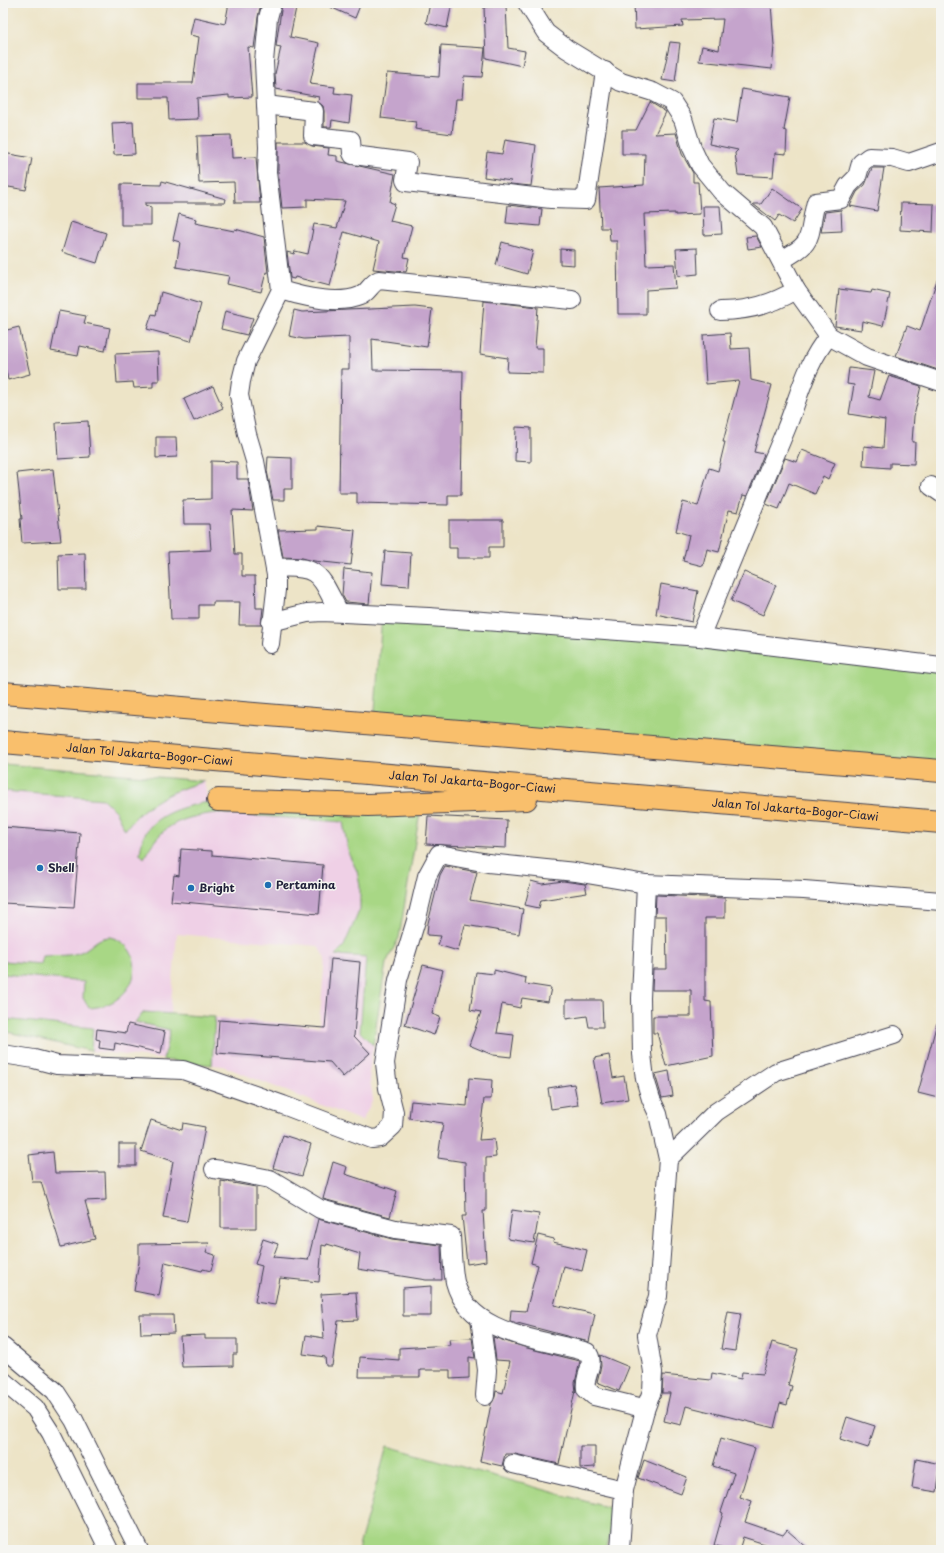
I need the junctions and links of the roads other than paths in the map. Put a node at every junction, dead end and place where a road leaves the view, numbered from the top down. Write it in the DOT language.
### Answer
graph roads {
  1 [pos="272,3"];
  2 [pos="527,3"];
  3 [pos="605,71"];
  4 [pos="266,105"];
  5 [pos="941,152"];
  6 [pos="781,260"];
  7 [pos="281,290"];
  8 [pos="796,290"];
  9 [pos="572,300"];
  10 [pos="720,311"];
  11 [pos="829,336"];
  12 [pos="941,382"];
  13 [pos="275,568"];
  14 [pos="339,612"];
  15 [pos="272,622"];
  16 [pos="700,637"];
  17 [pos="270,644"];
  18 [pos="941,666"];
  19 [pos="3,693"];
  20 [pos="3,742"];
  21 [pos="941,771"];
  22 [pos="621,796"];
  23 [pos="218,800"];
  24 [pos="941,822"];
  25 [pos="646,884"];
  26 [pos="941,901"];
  27 [pos="894,1035"];
  28 [pos="3,1054"];
  29 [pos="668,1159"];
  30 [pos="214,1169"];
  31 [pos="480,1318"];
  32 [pos="3,1347"];
  33 [pos="3,1381"];
  34 [pos="485,1396"];
  35 [pos="645,1410"];
  36 [pos="512,1464"];
  37 [pos="624,1490"];
  38 [pos="109,1550"];
  39 [pos="139,1550"];
  40 [pos="620,1550"];
  1 -- 4 [label="street"];
  2 -- 3 [label="street"];
  3 -- 4 [label="street"];
  3 -- 6 [label="street"];
  4 -- 7 [label="street"];
  5 -- 6 [label="street"];
  6 -- 8 [label="street"];
  7 -- 9 [label="street"];
  7 -- 13 [label="street"];
  8 -- 10 [label="street"];
  8 -- 11 [label="street"];
  11 -- 12 [label="street"];
  11 -- 16 [label="street"];
  13 -- 14 [label="street"];
  13 -- 15 [label="street"];
  14 -- 15 [label="street"];
  14 -- 16 [label="street"];
  15 -- 17 [label="street"];
  16 -- 18 [label="street"];
  19 -- 21 [label="highway"];
  20 -- 22 [label="highway, Jalan Tol Jakarta–Bogor–Ciawi"];
  22 -- 23 [label="highway"];
  22 -- 24 [label="highway, Jalan Tol Jakarta–Bogor–Ciawi"];
  25 -- 26 [label="street"];
  25 -- 28 [label="street"];
  25 -- 29 [label="street"];
  27 -- 29 [label="street"];
  29 -- 35 [label="street"];
  30 -- 31 [label="street"];
  31 -- 34 [label="street"];
  31 -- 35 [label="street"];
  32 -- 39 [label="street"];
  33 -- 38 [label="street"];
  35 -- 37 [label="street"];
  36 -- 37 [label="street"];
  37 -- 40 [label="street"];
}
